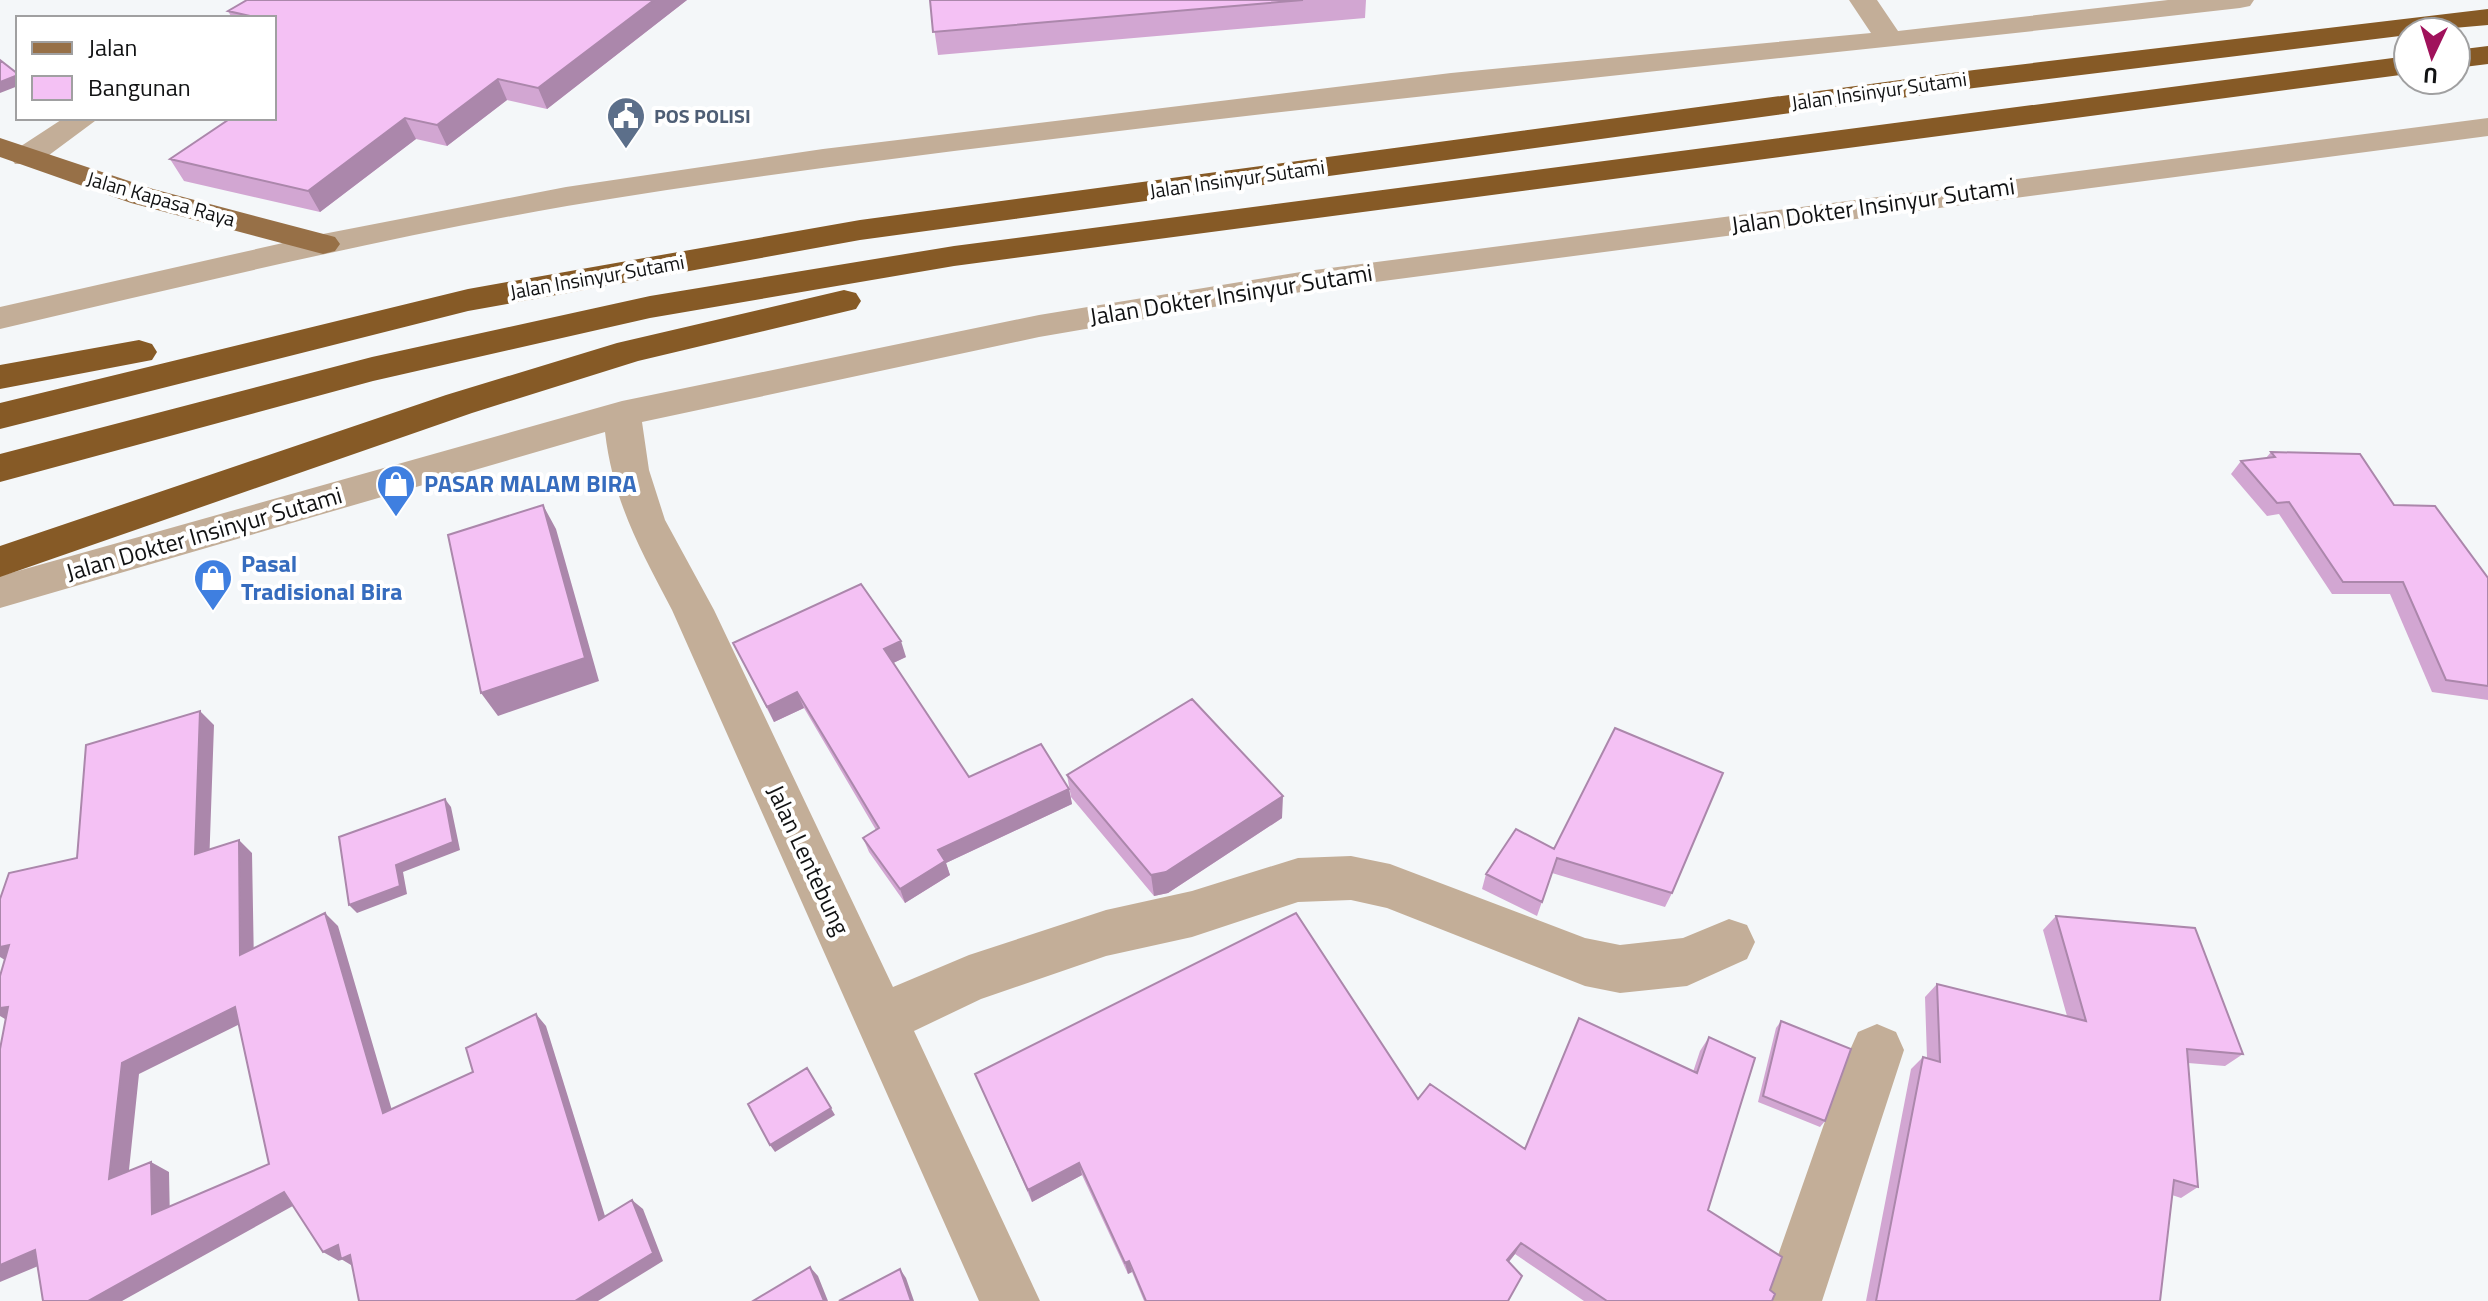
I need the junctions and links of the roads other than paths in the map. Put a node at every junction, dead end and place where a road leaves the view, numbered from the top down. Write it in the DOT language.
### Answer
graph roads {
  1 [pos="1863,0"];
  2 [pos="2240,0"];
  3 [pos="2488,17"];
  4 [pos="1890,40"];
  5 [pos="2392,67"];
  6 [pos="80,120"];
  7 [pos="2488,127"];
  8 [pos="13,152"];
  9 [pos="1301,208"];
  10 [pos="323,244"];
  11 [pos="468,300"];
  12 [pos="0,318"];
  13 [pos="0,377"];
  14 [pos="622,414"];
  15 [pos="0,416"];
  16 [pos="0,468"];
  17 [pos="0,562"];
  18 [pos="0,592"];
  19 [pos="1729,942"];
  20 [pos="881,1019"];
  21 [pos="1877,1050"];
  22 [pos="1010,1301"];
  23 [pos="1792,1301"];
  1 -- 4 [label="street"];
  2 -- 4 [label="street"];
  3 -- 11 [label="highway, Jalan Insinyur Sutami"];
  4 -- 10 [label="street"];
  5 -- 9 [label="highway, Jalan Insinyur Sutami"];
  6 -- 8 [label="street"];
  7 -- 14 [label="street, Jalan Dokter Insinyur Sutami"];
  8 -- 10 [label="main road, Jalan Kapasa Raya"];
  9 -- 16 [label="highway, Jalan Insinyur Sutami"];
  9 -- 17 [label="highway"];
  10 -- 12 [label="street"];
  11 -- 13 [label="highway"];
  11 -- 15 [label="highway, Jalan Insinyur Sutami"];
  14 -- 18 [label="street, Jalan Dokter Insinyur Sutami"];
  14 -- 20 [label="street, Jalan Lentebung"];
  19 -- 20 [label="street"];
  20 -- 22 [label="street, Jalan Lentebung"];
  21 -- 23 [label="street"];
}
